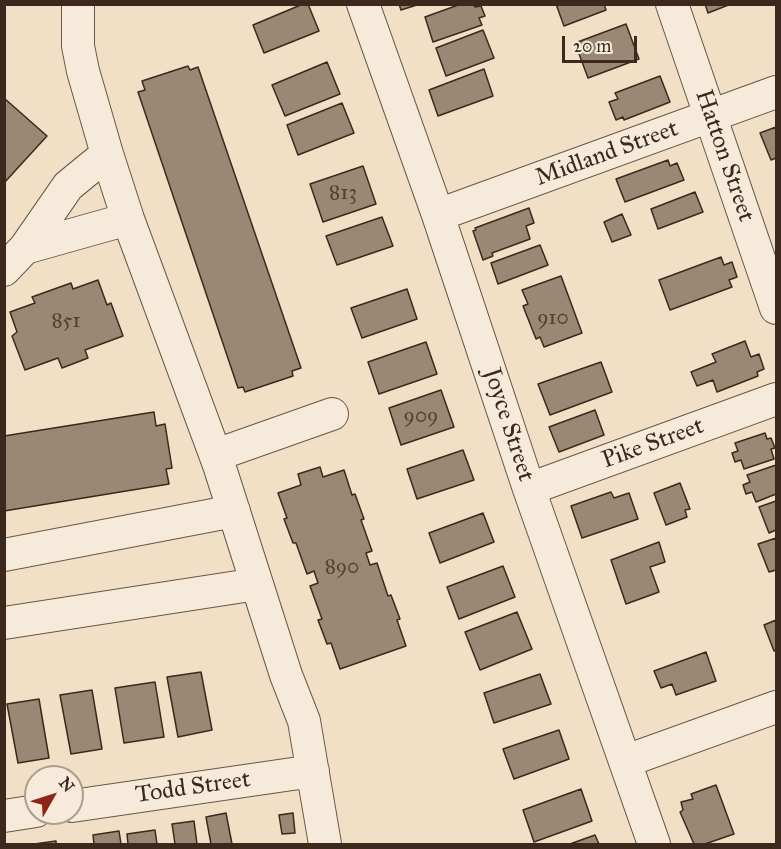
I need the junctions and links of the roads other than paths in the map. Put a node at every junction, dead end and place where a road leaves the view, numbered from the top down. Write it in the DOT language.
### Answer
graph roads {
  1 [pos="78,4"];
  2 [pos="363,4"];
  3 [pos="672,4"];
  4 [pos="777,92"];
  5 [pos="710,116"];
  6 [pos="106,154"];
  7 [pos="438,215"];
  8 [pos="128,219"];
  9 [pos="15,259"];
  10 [pos="777,308"];
  11 [pos="777,399"];
  12 [pos="332,414"];
  13 [pos="216,455"];
  14 [pos="529,489"];
  15 [pos="234,511"];
  16 [pos="4,555"];
  17 [pos="257,584"];
  18 [pos="4,623"];
  19 [pos="777,707"];
  20 [pos="626,761"];
  21 [pos="313,771"];
  22 [pos="84,804"];
  23 [pos="24,813"];
  24 [pos="4,816"];
  25 [pos="325,844"];
  26 [pos="654,844"];
  1 -- 6 [label="street"];
  2 -- 7 [label="street, Joyce Street"];
  3 -- 5 [label="street, Hatton Street"];
  4 -- 5 [label="street, Midland Street"];
  5 -- 7 [label="street, Midland Street"];
  5 -- 10 [label="street, Hatton Street"];
  6 -- 8 [label="street"];
  6 -- 9 [label="street"];
  7 -- 14 [label="street, Joyce Street"];
  8 -- 9 [label="street"];
  8 -- 13 [label="street"];
  11 -- 14 [label="street, Pike Street"];
  12 -- 13 [label="street"];
  13 -- 15 [label="street"];
  14 -- 20 [label="street, Joyce Street"];
  15 -- 16 [label="street"];
  15 -- 17 [label="street"];
  17 -- 18 [label="street"];
  17 -- 21 [label="street"];
  19 -- 20 [label="street"];
  20 -- 26 [label="street, Joyce Street"];
  21 -- 22 [label="street, Todd Street"];
  21 -- 25 [label="street"];
  23 -- 24 [label="street"];
}
